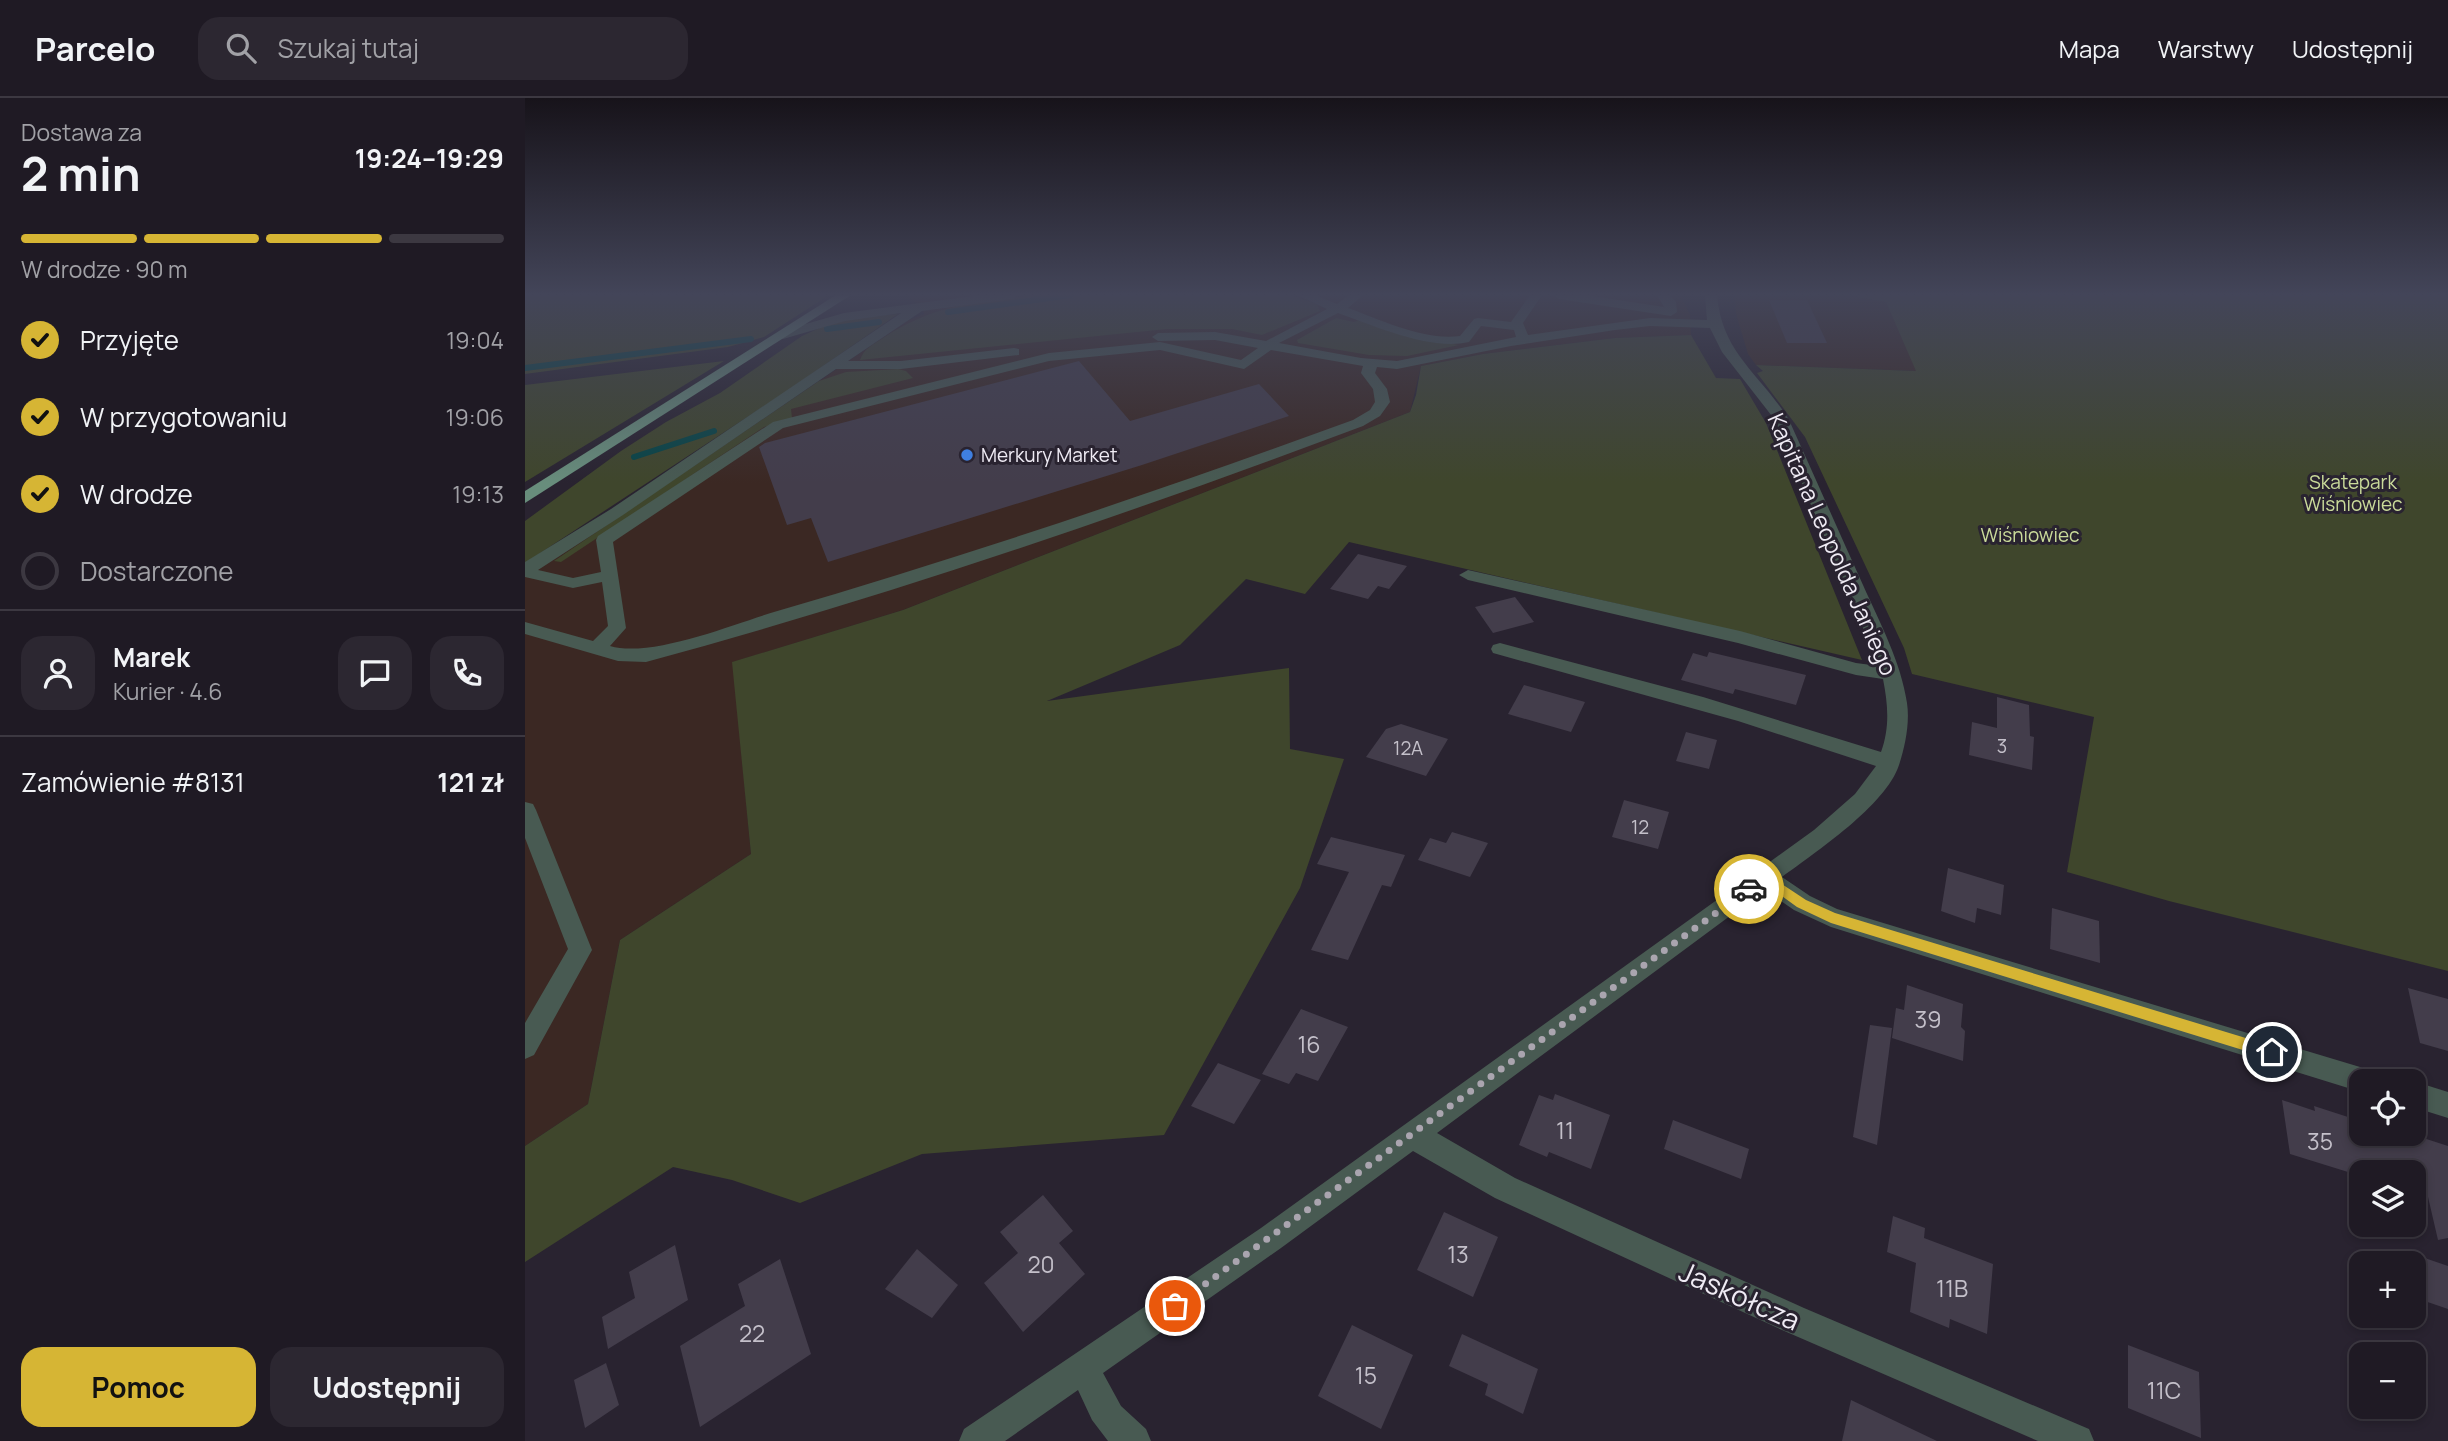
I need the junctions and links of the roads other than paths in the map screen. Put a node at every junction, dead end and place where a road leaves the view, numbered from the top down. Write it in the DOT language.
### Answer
graph roads {
  1 [pos="747,358"];
  2 [pos="844,358"];
  3 [pos="972,358"];
  4 [pos="1042,358"];
  5 [pos="1214,358"];
  6 [pos="1253,358"];
  7 [pos="1337,358"];
  8 [pos="1440,358"];
  9 [pos="1731,358"];
  10 [pos="923,363"];
  11 [pos="1371,364"];
  12 [pos="832,366"];
  13 [pos="931,385"];
  14 [pos="525,498"];
  15 [pos="525,571"];
  16 [pos="610,575"];
  17 [pos="1468,575"];
  18 [pos="525,628"];
  19 [pos="596,649"];
  20 [pos="1500,649"];
  21 [pos="1892,674"];
  22 [pos="1890,763"];
  23 [pos="525,810"];
  24 [pos="1765,878"];
  25 [pos="525,1047"];
  26 [pos="2349,1076"];
  27 [pos="2426,1098"];
  28 [pos="2448,1105"];
  29 [pos="1411,1134"];
  30 [pos="1085,1367"];
  31 [pos="976,1441"];
  32 [pos="1135,1441"];
  33 [pos="2077,1441"];
  1 -- 14 [label="main road"];
  2 -- 12 [label="street"];
  3 -- 10 [label="street"];
  4 -- 13 [label="street"];
  5 -- 6 [label="street"];
  7 -- 11 [label="street"];
  8 -- 11 [label="street"];
  9 -- 21 [label="street, Kapitana Leopolda Janiego"];
  10 -- 12 [label="street"];
  10 -- 13 [label="street"];
  11 -- 19 [label="street"];
  12 -- 15 [label="street"];
  13 -- 16 [label="street"];
  15 -- 16 [label="street"];
  16 -- 19 [label="street"];
  17 -- 21 [label="street"];
  18 -- 19 [label="street"];
  20 -- 22 [label="street"];
  21 -- 22 [label="street, Kapitana Leopolda Janiego"];
  22 -- 24 [label="street, Kapitana Leopolda Janiego"];
  23 -- 25 [label="street"];
  24 -- 26 [label="street"];
  24 -- 29 [label="street, Kapitana Leopolda Janiego"];
  27 -- 28 [label="street"];
  29 -- 30 [label="street, Kapitana Leopolda Janiego"];
  29 -- 33 [label="street, Jaskółcza"];
  30 -- 31 [label="street, Kapitana Leopolda Janiego"];
  30 -- 32 [label="street"];
}
